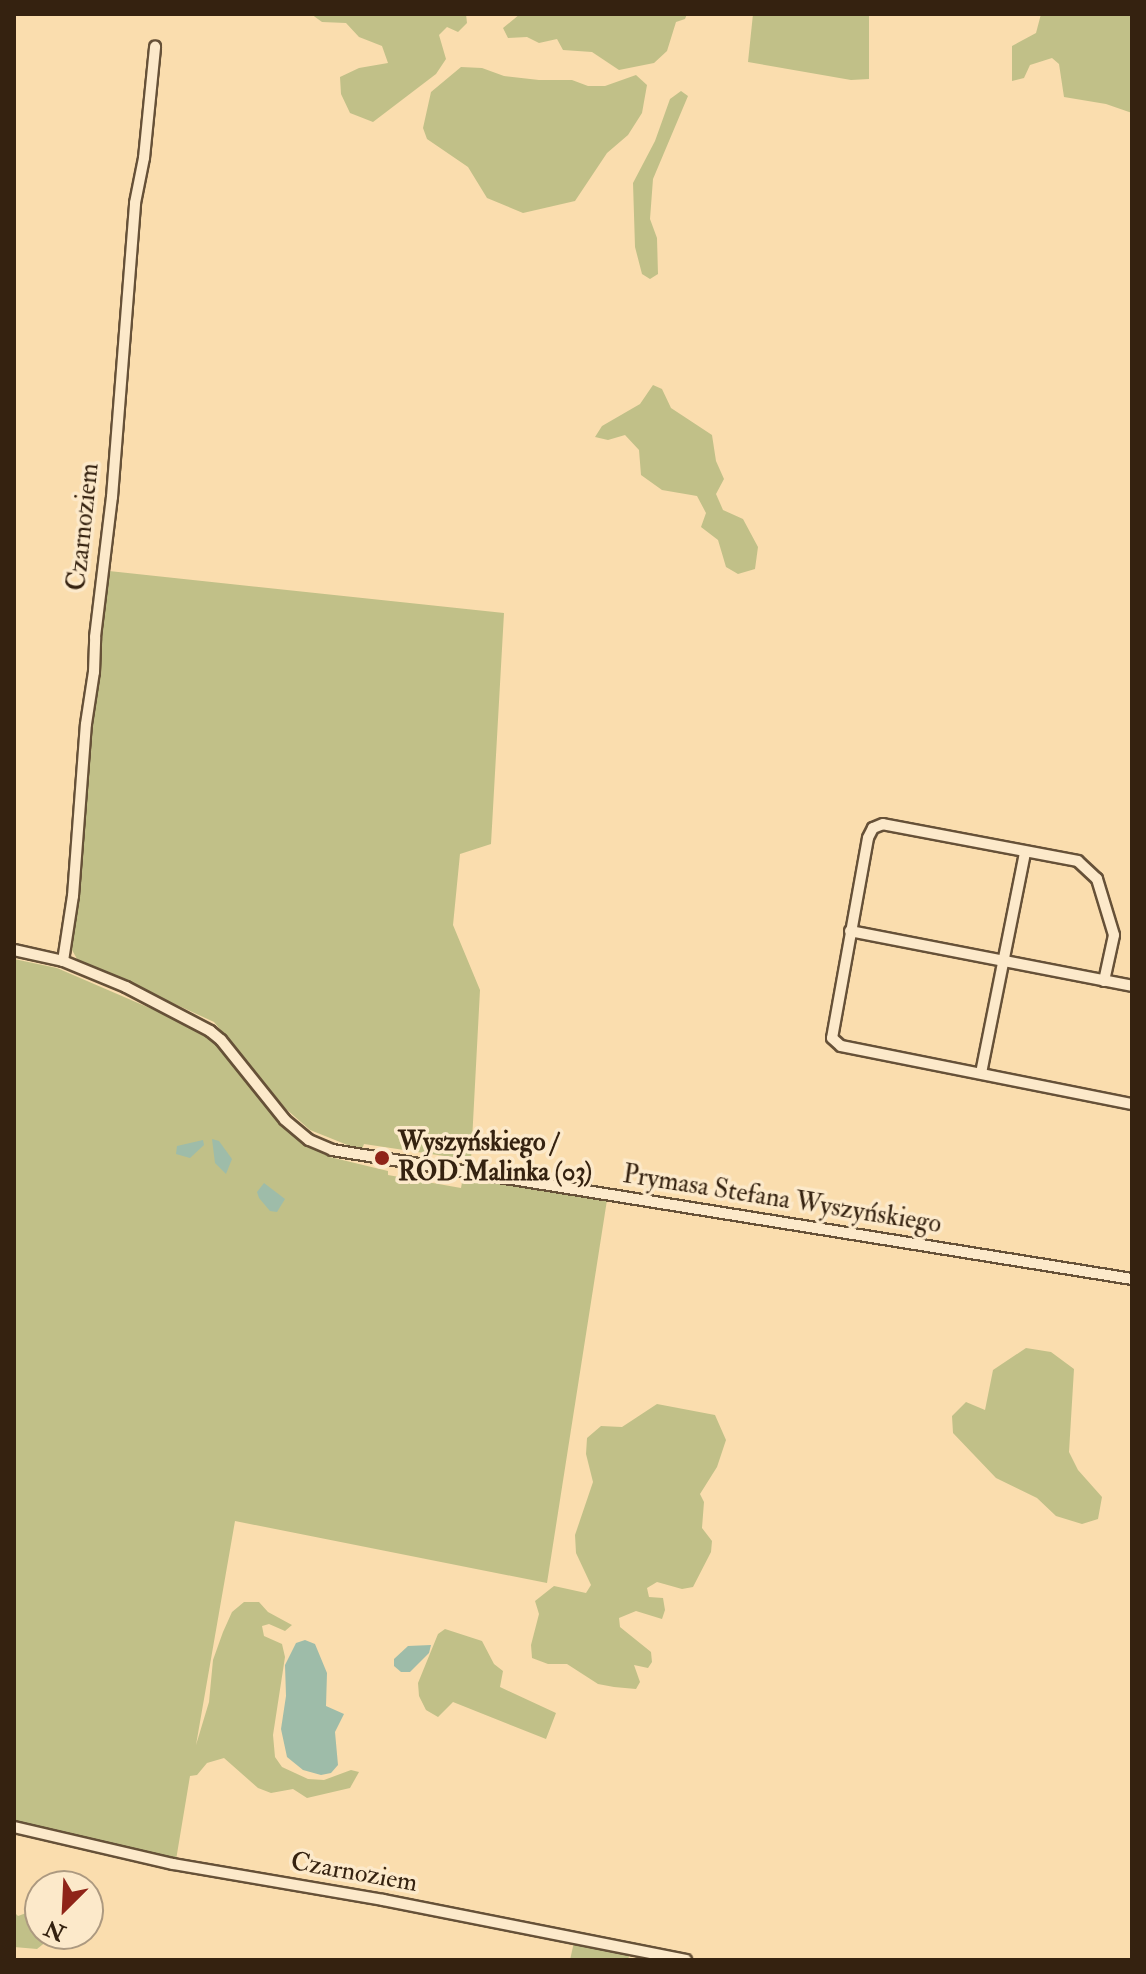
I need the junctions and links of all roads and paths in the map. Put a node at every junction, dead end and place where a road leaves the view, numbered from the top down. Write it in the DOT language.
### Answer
graph roads {
  1 [pos="155,47"];
  2 [pos="1025,852"];
  3 [pos="850,931"];
  4 [pos="14,950"];
  5 [pos="63,961"];
  6 [pos="1003,962"];
  7 [pos="1104,981"];
  8 [pos="1132,986"];
  9 [pos="981,1073"];
  10 [pos="1131,1100"];
  11 [pos="1132,1279"];
  12 [pos="14,1827"];
  13 [pos="686,1960"];
  1 -- 5 [label="street, Czarnoziem"];
  2 -- 3 [label="street"];
  2 -- 6 [label="street"];
  2 -- 7 [label="street"];
  3 -- 6 [label="street"];
  3 -- 9 [label="street"];
  4 -- 5 [label="street"];
  5 -- 11 [label="street, Prymasa Stefana Wyszyńskiego"];
  6 -- 7 [label="street"];
  6 -- 9 [label="street"];
  7 -- 8 [label="street"];
  9 -- 10 [label="street"];
  12 -- 13 [label="street, Czarnoziem"];
}
